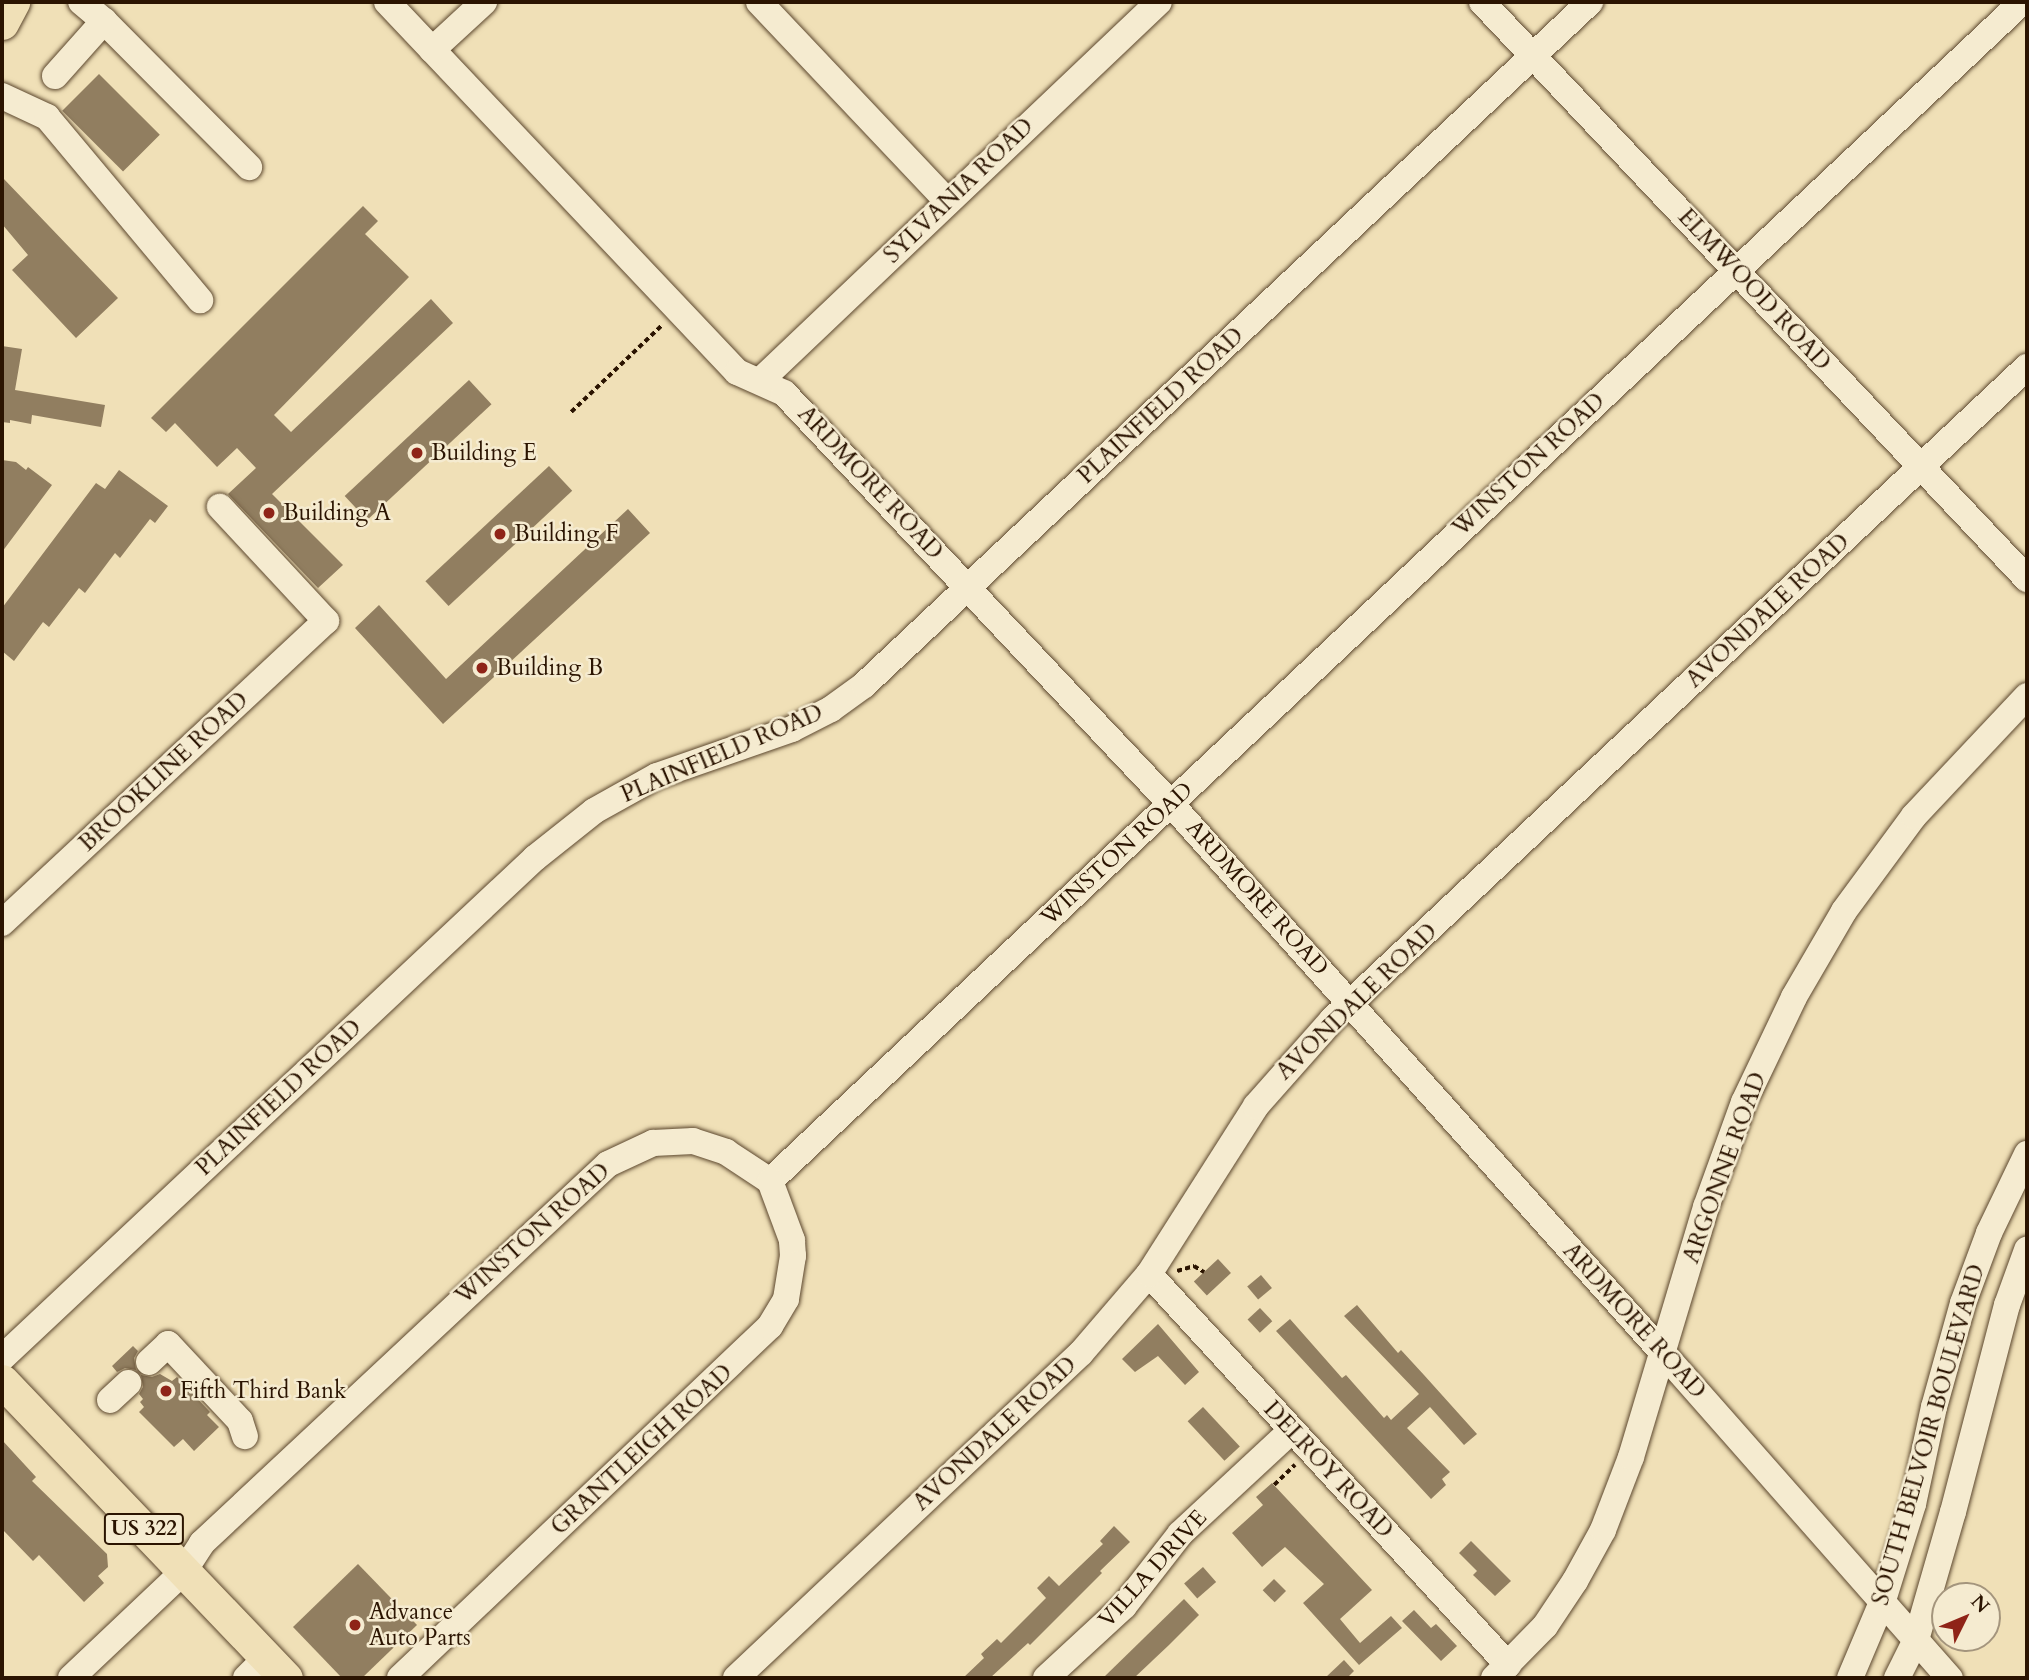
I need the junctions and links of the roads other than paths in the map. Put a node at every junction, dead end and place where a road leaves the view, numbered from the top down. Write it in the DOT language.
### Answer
graph roads {
  1 [pos="13,2"];
  2 [pos="81,2"];
  3 [pos="387,2"];
  4 [pos="484,2"];
  5 [pos="759,2"];
  6 [pos="1482,2"];
  7 [pos="1590,2"];
  8 [pos="2022,2"];
  9 [pos="1142,7"];
  10 [pos="104,21"];
  11 [pos="2,23"];
  12 [pos="432,51"];
  13 [pos="1533,56"];
  14 [pos="55,76"];
  15 [pos="2,96"];
  16 [pos="249,167"];
  17 [pos="948,202"];
  18 [pos="1736,270"];
  19 [pos="200,300"];
  20 [pos="2027,367"];
  21 [pos="760,381"];
  22 [pos="1920,468"];
  23 [pos="220,507"];
  24 [pos="2027,579"];
  25 [pos="968,587"];
  26 [pos="2027,696"];
  27 [pos="1171,804"];
  28 [pos="2,923"];
  29 [pos="1352,1004"];
  30 [pos="2027,1154"];
  31 [pos="770,1181"];
  32 [pos="2027,1250"];
  33 [pos="1149,1273"];
  34 [pos="1663,1353"];
  35 [pos="2,1357"];
  36 [pos="149,1362"];
  37 [pos="5,1392"];
  38 [pos="1291,1431"];
  39 [pos="245,1436"];
  40 [pos="184,1571"];
  41 [pos="1883,1600"];
  42 [pos="1916,1640"];
  43 [pos="266,1671"];
  44 [pos="1501,1672"];
  45 [pos="71,1678"];
  46 [pos="400,1678"];
  47 [pos="736,1678"];
  48 [pos="1046,1678"];
  49 [pos="1850,1678"];
  50 [pos="1897,1678"];
  51 [pos="1950,1678"];
  1 -- 11 [label="main road"];
  2 -- 10 [label="street"];
  3 -- 12 [label="street, ARDMORE ROAD"];
  4 -- 12 [label="street"];
  5 -- 17 [label="street"];
  6 -- 13 [label="street, ELMWOOD ROAD"];
  7 -- 13 [label="street, PLAINFIELD ROAD"];
  8 -- 18 [label="street, WINSTON ROAD"];
  9 -- 17 [label="street, SYLVANIA ROAD"];
  10 -- 14 [label="street"];
  10 -- 16 [label="street"];
  12 -- 21 [label="street, ARDMORE ROAD"];
  13 -- 18 [label="street, ELMWOOD ROAD"];
  13 -- 25 [label="street, PLAINFIELD ROAD"];
  15 -- 19 [label="street"];
  17 -- 21 [label="street, SYLVANIA ROAD"];
  18 -- 22 [label="street, ELMWOOD ROAD"];
  18 -- 27 [label="street, WINSTON ROAD"];
  20 -- 22 [label="street, AVONDALE ROAD"];
  21 -- 25 [label="street, ARDMORE ROAD"];
  22 -- 24 [label="street, ELMWOOD ROAD"];
  22 -- 29 [label="street, AVONDALE ROAD"];
  23 -- 28 [label="street, BROOKLINE ROAD"];
  25 -- 27 [label="street, ARDMORE ROAD"];
  25 -- 35 [label="street, PLAINFIELD ROAD"];
  26 -- 34 [label="street, ARGONNE ROAD"];
  27 -- 29 [label="street, ARDMORE ROAD"];
  27 -- 31 [label="street, WINSTON ROAD"];
  29 -- 33 [label="street, AVONDALE ROAD"];
  29 -- 34 [label="street, ARDMORE ROAD"];
  30 -- 41 [label="street, SOUTH BELVOIR BOULEVARD"];
  31 -- 40 [label="street, WINSTON ROAD"];
  31 -- 46 [label="street, GRANTLEIGH ROAD"];
  32 -- 42 [label="street, SOUTH BELVOIR BOULEVARD"];
  33 -- 38 [label="street, DELROY ROAD"];
  33 -- 47 [label="street, AVONDALE ROAD"];
  34 -- 41 [label="street, ARDMORE ROAD"];
  34 -- 44 [label="street, ARGONNE ROAD"];
  36 -- 39 [label="street"];
  37 -- 40 [label="main road, US 322"];
  38 -- 44 [label="street, DELROY ROAD"];
  38 -- 48 [label="street, VILLA DRIVE"];
  40 -- 43 [label="main road, US 322"];
  40 -- 45 [label="street, WINSTON ROAD"];
  41 -- 42 [label="street, ARDMORE ROAD"];
  41 -- 49 [label="street, SOUTH BELVOIR BOULEVARD"];
  42 -- 50 [label="street, SOUTH BELVOIR BOULEVARD"];
  42 -- 51 [label="street, ARDMORE ROAD"];
}
